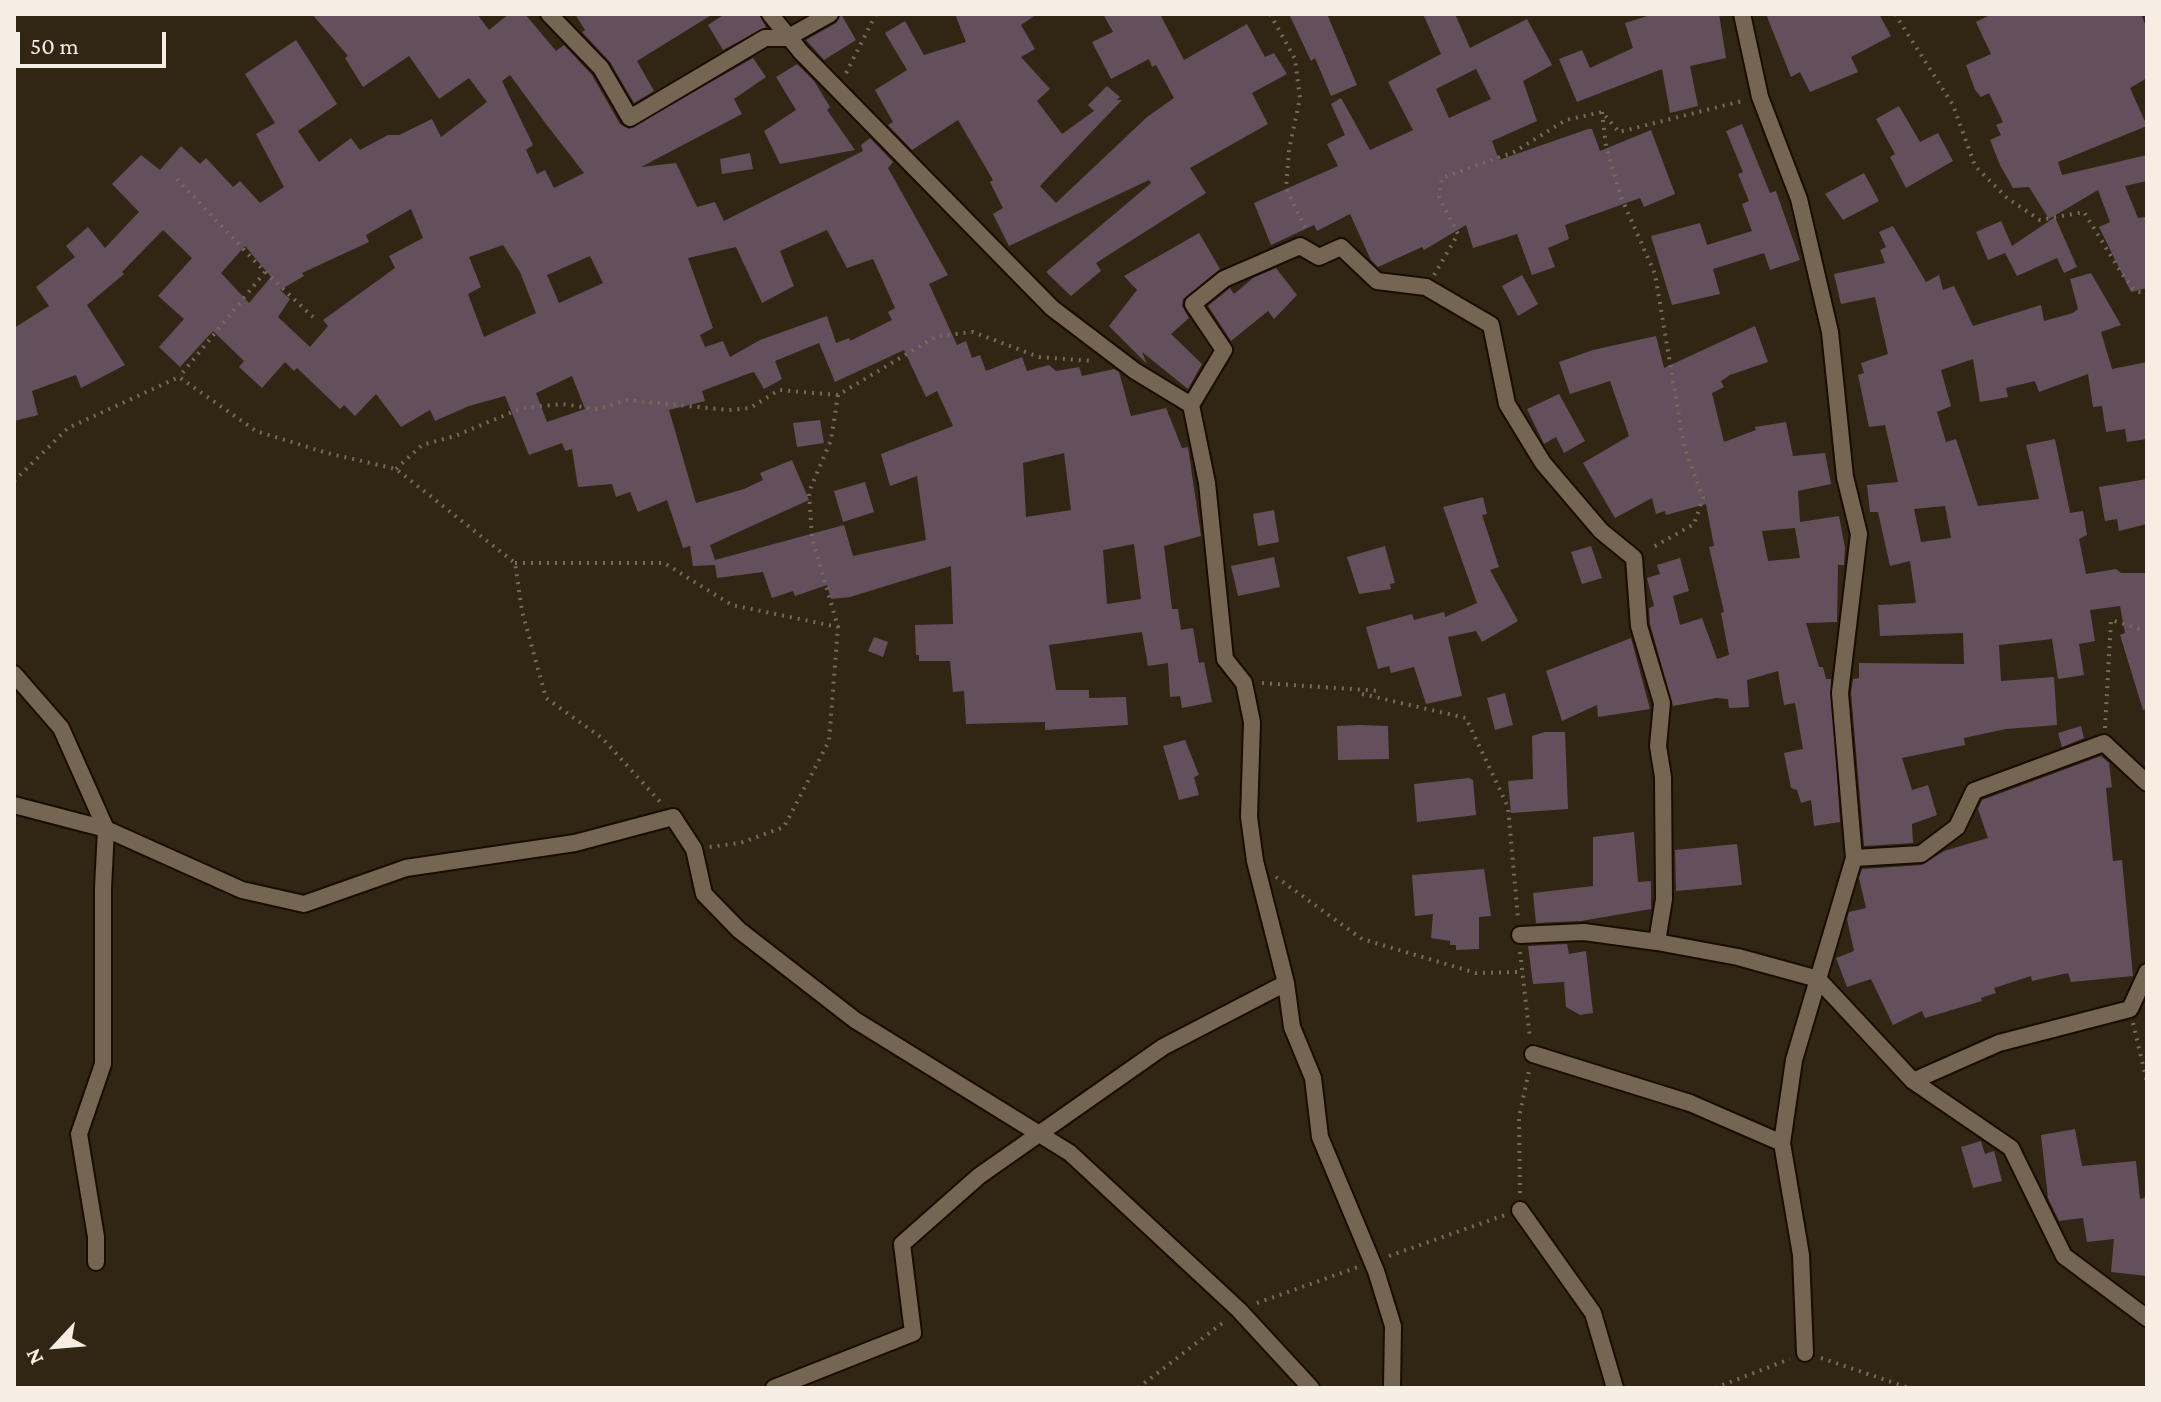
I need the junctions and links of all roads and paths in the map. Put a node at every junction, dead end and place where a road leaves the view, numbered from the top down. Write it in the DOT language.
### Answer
graph roads {
  1 [pos="549,14"];
  2 [pos="770,14"];
  3 [pos="830,14"];
  4 [pos="876,14"];
  5 [pos="1270,14"];
  6 [pos="1742,14"];
  7 [pos="1895,14"];
  8 [pos="787,38"];
  9 [pos="837,89"];
  10 [pos="1760,97"];
  11 [pos="1602,112"];
  12 [pos="177,179"];
  13 [pos="1319,257"];
  14 [pos="265,272"];
  15 [pos="1426,287"];
  16 [pos="2147,294"];
  17 [pos="313,317"];
  18 [pos="1097,362"];
  19 [pos="179,377"];
  20 [pos="838,395"];
  21 [pos="1191,405"];
  22 [pos="396,469"];
  23 [pos="14,481"];
  24 [pos="1634,558"];
  25 [pos="515,563"];
  26 [pos="838,627"];
  27 [pos="2147,631"];
  28 [pos="14,674"];
  29 [pos="1244,683"];
  30 [pos="1381,691"];
  31 [pos="1362,694"];
  32 [pos="2104,743"];
  33 [pos="2147,783"];
  34 [pos="14,805"];
  35 [pos="673,817"];
  36 [pos="106,829"];
  37 [pos="694,849"];
  38 [pos="1854,858"];
  39 [pos="1255,861"];
  40 [pos="1520,935"];
  41 [pos="1657,942"];
  42 [pos="1519,972"];
  43 [pos="2147,972"];
  44 [pos="1818,979"];
  45 [pos="1286,983"];
  46 [pos="2130,1009"];
  47 [pos="1533,1054"];
  48 [pos="1913,1081"];
  49 [pos="2147,1082"];
  50 [pos="1040,1134"];
  51 [pos="1782,1143"];
  52 [pos="1520,1210"];
  53 [pos="96,1262"];
  54 [pos="1372,1263"];
  55 [pos="1239,1310"];
  56 [pos="2147,1318"];
  57 [pos="1805,1353"];
  58 [pos="774,1388"];
  59 [pos="1138,1388"];
  60 [pos="1311,1388"];
  61 [pos="1392,1388"];
  62 [pos="1615,1388"];
  1 -- 8 [label="street"];
  2 -- 8 [label="street"];
  3 -- 8 [label="street"];
  4 -- 9 [label="path"];
  5 -- 13 [label="path"];
  6 -- 10 [label="street"];
  7 -- 16 [label="path"];
  8 -- 9 [label="street"];
  9 -- 21 [label="street"];
  10 -- 11 [label="path"];
  10 -- 38 [label="street"];
  11 -- 15 [label="path"];
  11 -- 24 [label="path"];
  12 -- 14 [label="path"];
  13 -- 15 [label="street"];
  13 -- 21 [label="street"];
  14 -- 17 [label="path"];
  14 -- 19 [label="path"];
  15 -- 24 [label="street"];
  18 -- 20 [label="path"];
  19 -- 22 [label="path"];
  19 -- 23 [label="path"];
  20 -- 22 [label="path"];
  20 -- 26 [label="path"];
  21 -- 29 [label="street"];
  22 -- 25 [label="path"];
  24 -- 41 [label="street"];
  25 -- 26 [label="path"];
  25 -- 35 [label="path"];
  26 -- 37 [label="path"];
  27 -- 32 [label="path"];
  28 -- 36 [label="street"];
  29 -- 30 [label="path"];
  29 -- 39 [label="street"];
  31 -- 40 [label="path"];
  32 -- 33 [label="street"];
  32 -- 38 [label="street"];
  34 -- 36 [label="street"];
  35 -- 36 [label="street"];
  35 -- 37 [label="street"];
  36 -- 53 [label="street"];
  37 -- 50 [label="street"];
  38 -- 44 [label="street"];
  39 -- 42 [label="path"];
  39 -- 45 [label="street"];
  40 -- 41 [label="street"];
  40 -- 42 [label="path"];
  41 -- 44 [label="street"];
  42 -- 47 [label="path"];
  43 -- 46 [label="street"];
  44 -- 48 [label="street"];
  44 -- 51 [label="street"];
  45 -- 50 [label="street"];
  45 -- 54 [label="street"];
  46 -- 48 [label="street"];
  46 -- 49 [label="path"];
  47 -- 51 [label="street"];
  47 -- 52 [label="path"];
  48 -- 56 [label="street"];
  50 -- 55 [label="street"];
  50 -- 58 [label="street"];
  51 -- 57 [label="street"];
  52 -- 54 [label="path"];
  52 -- 62 [label="street"];
  54 -- 55 [label="path"];
  54 -- 61 [label="street"];
  55 -- 59 [label="path"];
  55 -- 60 [label="street"];
}
